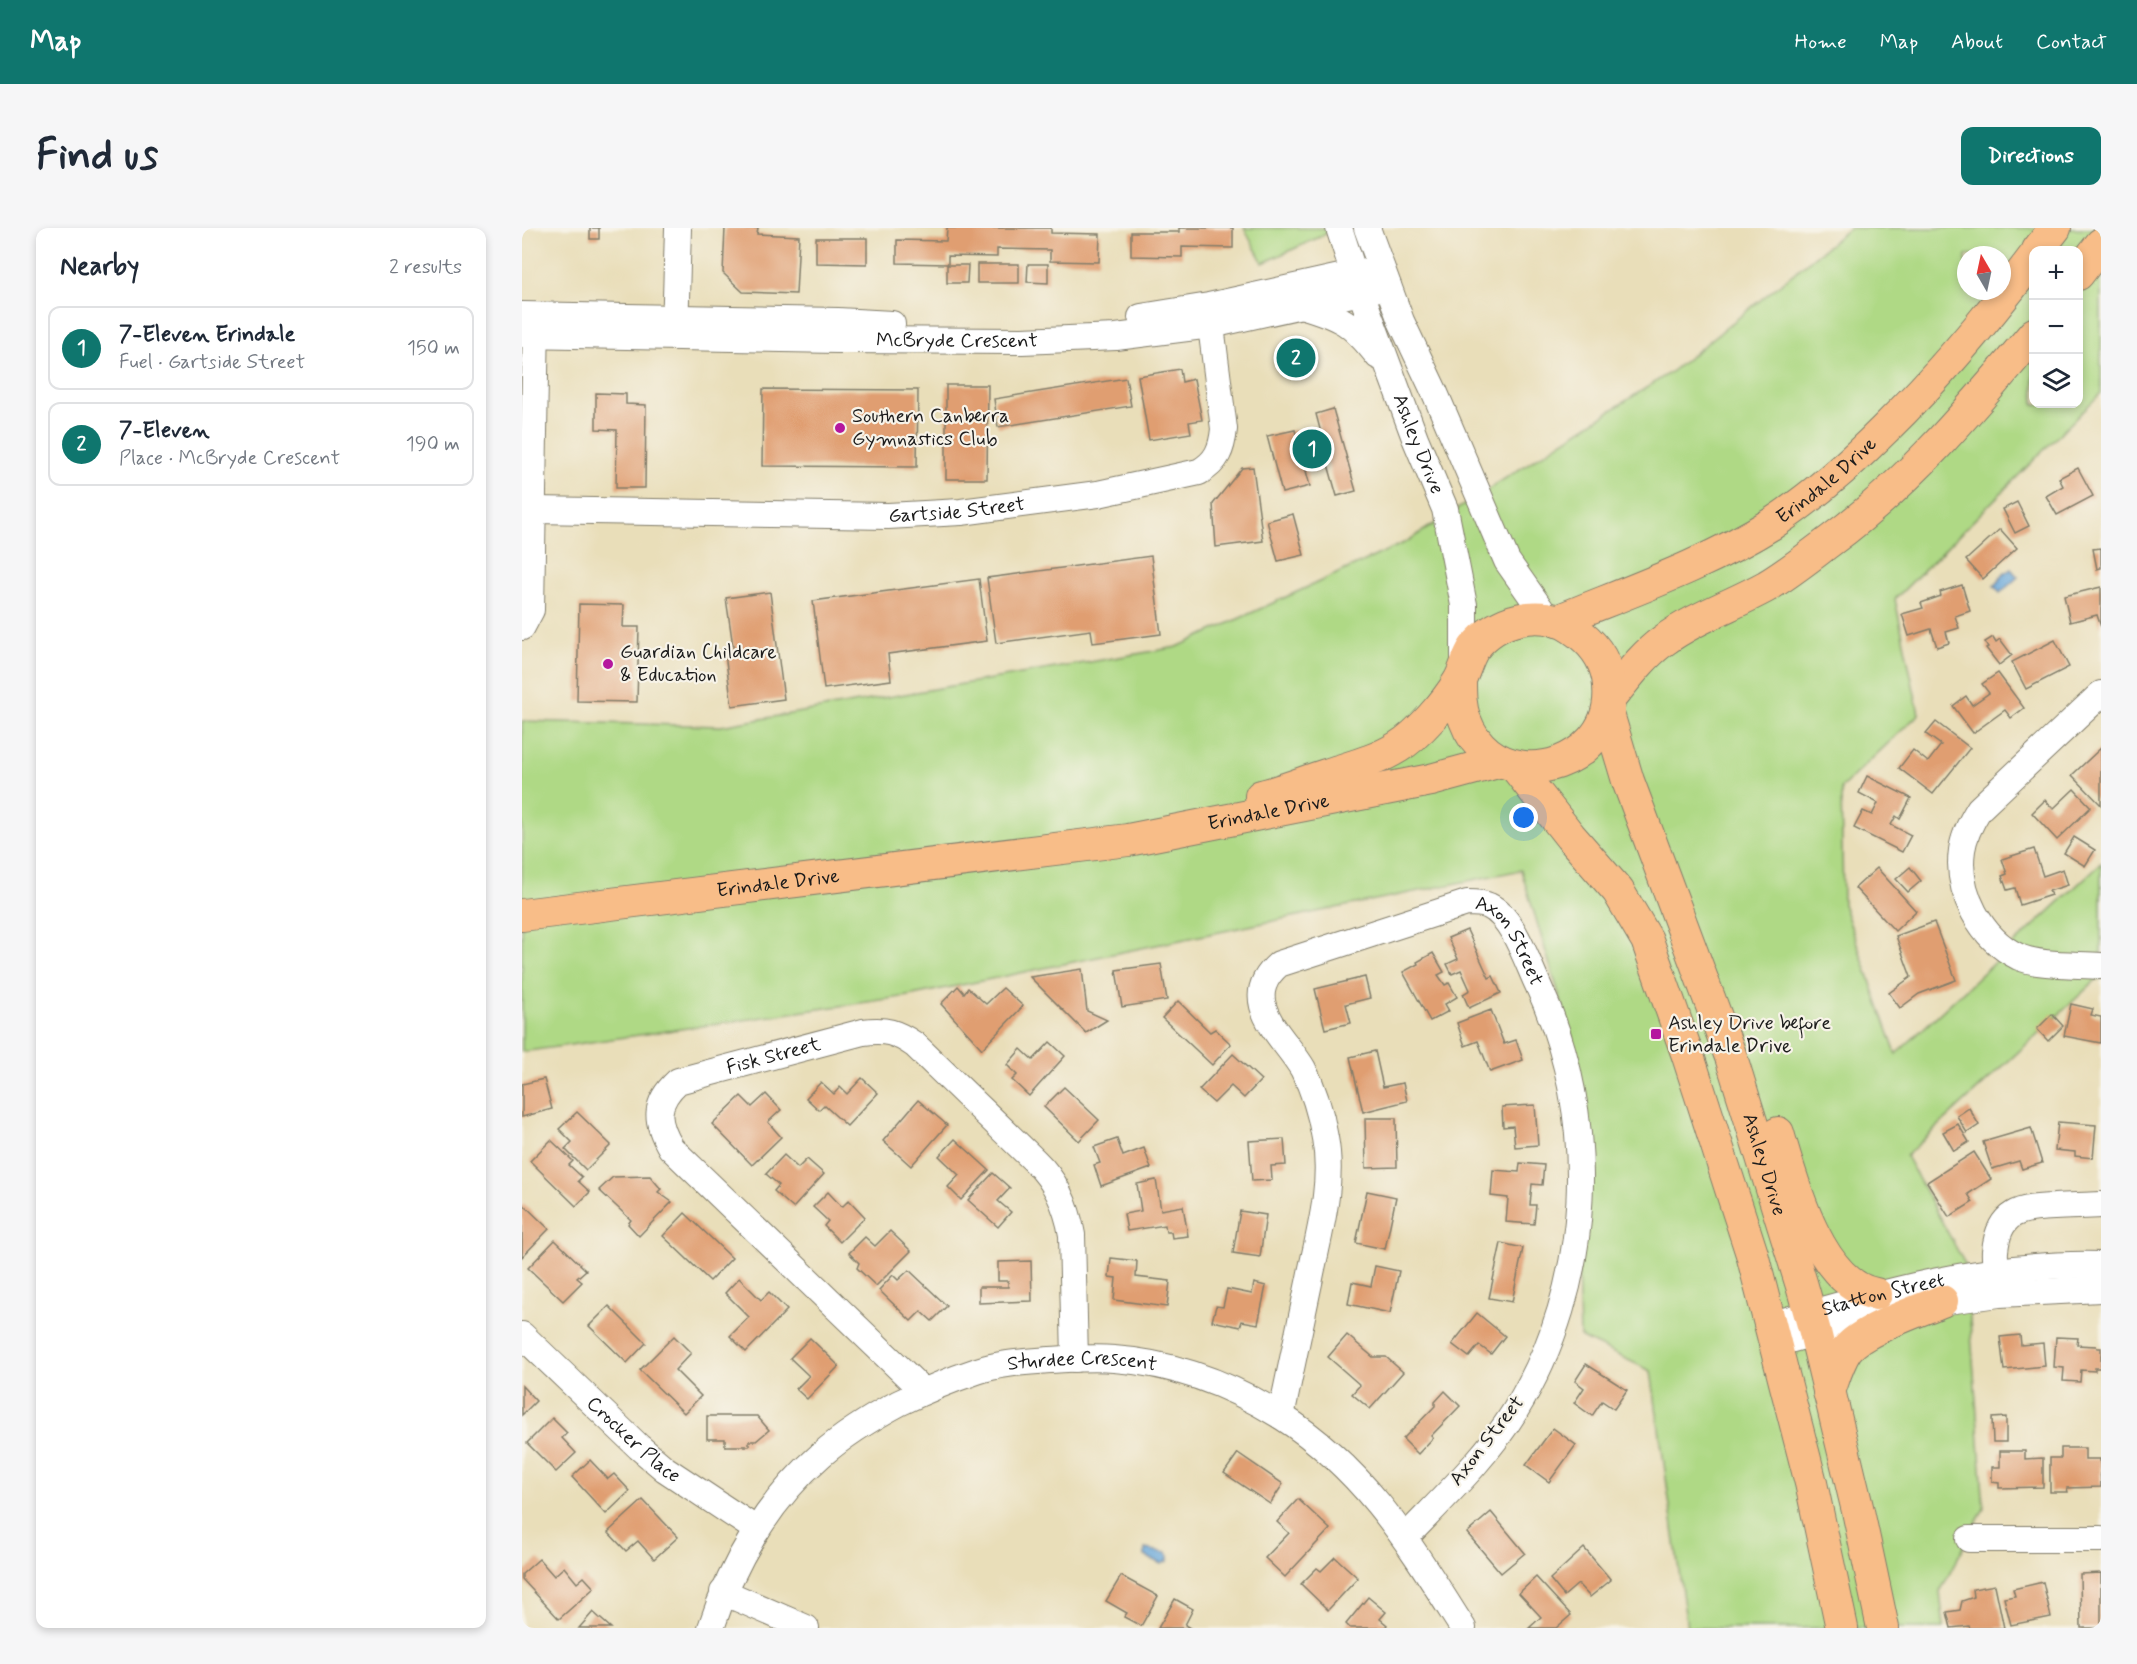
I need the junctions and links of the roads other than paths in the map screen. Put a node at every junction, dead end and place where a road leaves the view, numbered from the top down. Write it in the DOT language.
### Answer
graph roads {
  1 [pos="678,228"];
  2 [pos="1331,228"];
  3 [pos="1339,228"];
  4 [pos="1367,228"];
  5 [pos="2055,228"];
  6 [pos="2101,243"];
  7 [pos="2041,246"];
  8 [pos="2029,263"];
  9 [pos="2083,268"];
  10 [pos="1384,277"];
  11 [pos="1357,283"];
  12 [pos="1292,297"];
  13 [pos="1210,316"];
  14 [pos="529,325"];
  15 [pos="675,328"];
  16 [pos="2029,340"];
  17 [pos="1389,371"];
  18 [pos="1450,430"];
  19 [pos="1424,459"];
  20 [pos="534,510"];
  21 [pos="1552,619"];
  22 [pos="522,627"];
  23 [pos="1462,674"];
  24 [pos="2101,694"];
  25 [pos="1609,706"];
  26 [pos="1508,763"];
  27 [pos="1036,851"];
  28 [pos="522,915"];
  29 [pos="2101,966"];
  30 [pos="1785,1196"];
  31 [pos="2101,1205"];
  32 [pos="2101,1265"];
  33 [pos="1998,1283"];
  34 [pos="2101,1289"];
  35 [pos="1876,1294"];
  36 [pos="1942,1300"];
  37 [pos="1812,1322"];
  38 [pos="1772,1334"];
  39 [pos="522,1335"];
  40 [pos="1075,1359"];
  41 [pos="923,1391"];
  42 [pos="1829,1392"];
  43 [pos="1281,1416"];
  44 [pos="1858,1511"];
  45 [pos="757,1530"];
  46 [pos="1405,1538"];
  47 [pos="1969,1539"];
  48 [pos="2101,1539"];
  49 [pos="723,1592"];
  50 [pos="1847,1626"];
  51 [pos="711,1628"];
  52 [pos="806,1628"];
  53 [pos="1463,1628"];
  54 [pos="1883,1628"];
  1 -- 15 [label="street"];
  2 -- 12 [label="street"];
  3 -- 11 [label="street, Ashley Drive"];
  4 -- 10 [label="street, Ashley Drive"];
  5 -- 7 [label="main road"];
  6 -- 9 [label="main road"];
  8 -- 21 [label="main road, Erindale Drive"];
  10 -- 11 [label="street, McBryde Crescent"];
  10 -- 18 [label="street, Ashley Drive"];
  11 -- 12 [label="street, McBryde Crescent"];
  11 -- 17 [label="street, Ashley Drive"];
  12 -- 13 [label="street, McBryde Crescent"];
  12 -- 17 [label="street"];
  13 -- 15 [label="street, McBryde Crescent"];
  13 -- 20 [label="street, Gartside Street"];
  14 -- 15 [label="street, McBryde Crescent"];
  14 -- 20 [label="street"];
  16 -- 25 [label="main road"];
  17 -- 19 [label="street, Ashley Drive"];
  18 -- 19 [label="street"];
  18 -- 21 [label="street, Ashley Drive"];
  19 -- 23 [label="street, Ashley Drive"];
  20 -- 22 [label="street"];
  21 -- 23 [label="main road"];
  21 -- 25 [label="main road"];
  23 -- 26 [label="main road"];
  23 -- 27 [label="main road, Erindale Drive"];
  24 -- 29 [label="street"];
  25 -- 26 [label="main road"];
  25 -- 30 [label="main road, Ashley Drive"];
  26 -- 27 [label="main road, Erindale Drive"];
  26 -- 38 [label="main road, Ashley Drive"];
  27 -- 28 [label="main road, Erindale Drive"];
  30 -- 35 [label="main road"];
  30 -- 37 [label="main road, Ashley Drive"];
  31 -- 33 [label="street"];
  32 -- 33 [label="street, Statton Street"];
  33 -- 34 [label="street, Statton Street"];
  33 -- 35 [label="street, Statton Street"];
  33 -- 36 [label="street, Statton Street"];
  35 -- 37 [label="street, Statton Street"];
  36 -- 37 [label="street, Statton Street"];
  36 -- 42 [label="main road"];
  37 -- 38 [label="street, Statton Street"];
  37 -- 42 [label="main road, Ashley Drive"];
  38 -- 50 [label="main road, Ashley Drive"];
  39 -- 45 [label="street, Crocker Place"];
  40 -- 41 [label="street, Sturdee Crescent"];
  40 -- 41 [label="street, Fisk Street"];
  40 -- 43 [label="street, Sturdee Crescent"];
  41 -- 45 [label="street, Sturdee Crescent"];
  42 -- 44 [label="main road, Ashley Drive"];
  43 -- 46 [label="street, Sturdee Crescent"];
  43 -- 46 [label="street, Axon Street"];
  44 -- 50 [label="street"];
  44 -- 54 [label="main road, Ashley Drive"];
  45 -- 49 [label="street, Sturdee Crescent"];
  46 -- 53 [label="street, Sturdee Crescent"];
  47 -- 48 [label="street"];
  49 -- 51 [label="street, Sturdee Crescent"];
  49 -- 52 [label="street"];
}
